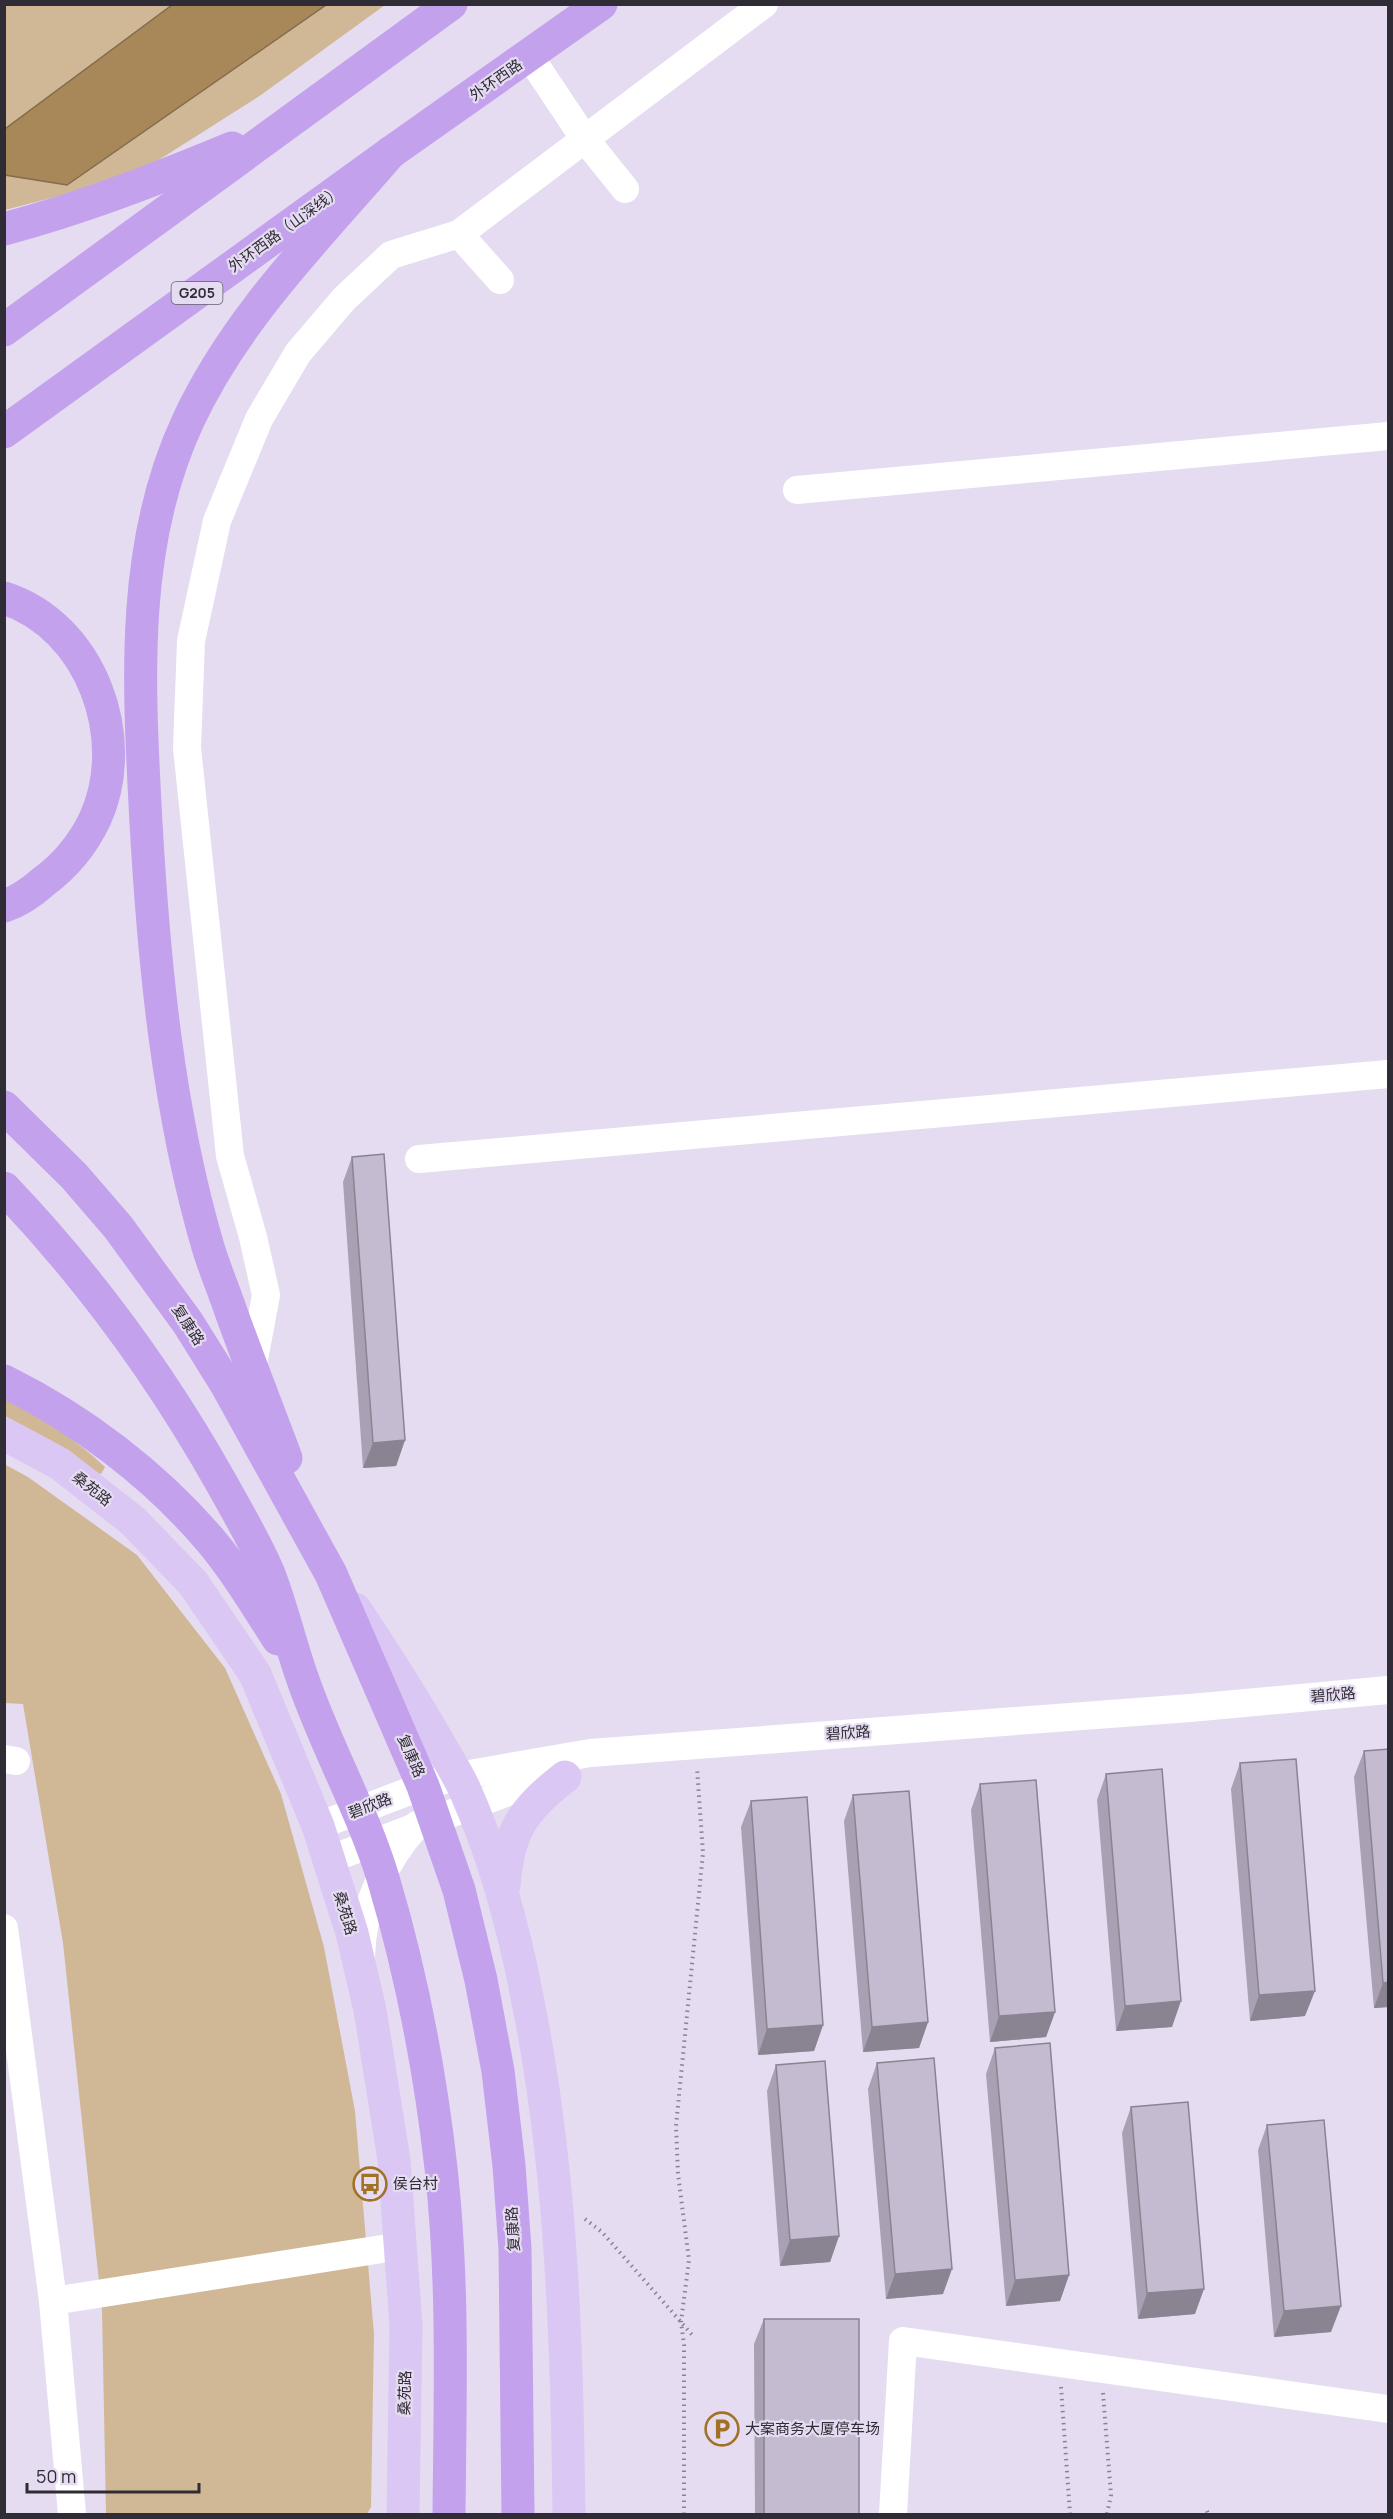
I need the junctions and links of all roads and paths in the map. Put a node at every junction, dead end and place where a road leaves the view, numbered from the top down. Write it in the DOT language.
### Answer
graph roads {
  1 [pos="451,4"];
  2 [pos="601,4"];
  3 [pos="764,4"];
  4 [pos="530,57"];
  5 [pos="281,128"];
  6 [pos="584,138"];
  7 [pos="390,153"];
  8 [pos="625,189"];
  9 [pos="4,229"];
  10 [pos="459,234"];
  11 [pos="500,280"];
  12 [pos="4,330"];
  13 [pos="4,432"];
  14 [pos="1389,436"];
  15 [pos="797,490"];
  16 [pos="4,598"];
  17 [pos="4,906"];
  18 [pos="1389,1074"];
  19 [pos="4,1107"];
  20 [pos="419,1159"];
  21 [pos="4,1188"];
  22 [pos="252,1370"];
  23 [pos="4,1381"];
  24 [pos="4,1434"];
  25 [pos="331,1574"];
  26 [pos="302,1678"];
  27 [pos="1389,1690"];
  28 [pos="1389,1705"];
  29 [pos="697,1761"];
  30 [pos="565,1777"];
  31 [pos="464,1790"];
  32 [pos="357,1810"];
  33 [pos="426,1811"];
  34 [pos="318,1826"];
  35 [pos="371,1845"];
  36 [pos="328,1860"];
  37 [pos="382,1876"];
  38 [pos="503,1897"];
  39 [pos="4,1928"];
  40 [pos="360,1970"];
  41 [pos="587,2219"];
  42 [pos="401,2246"];
  43 [pos="53,2301"];
  44 [pos="681,2322"];
  45 [pos="694,2337"];
  46 [pos="1059,2362"];
  47 [pos="1101,2368"];
  48 [pos="1389,2409"];
  49 [pos="72,2514"];
  50 [pos="403,2514"];
  51 [pos="449,2514"];
  52 [pos="518,2514"];
  53 [pos="569,2514"];
  54 [pos="684,2514"];
  55 [pos="893,2514"];
  56 [pos="1071,2514"];
  57 [pos="1107,2514"];
  1 -- 5 [label="highway"];
  2 -- 4 [label="highway, 外环西路"];
  3 -- 6 [label="street"];
  4 -- 6 [label="street"];
  4 -- 7 [label="highway, 外环西路"];
  5 -- 9 [label="highway"];
  5 -- 12 [label="highway"];
  6 -- 8 [label="street"];
  6 -- 10 [label="street"];
  7 -- 13 [label="highway, 外环西路（山深线） / G205"];
  7 -- 22 [label="highway"];
  10 -- 11 [label="street"];
  10 -- 22 [label="street"];
  14 -- 15 [label="street"];
  16 -- 17 [label="highway"];
  18 -- 20 [label="street"];
  19 -- 25 [label="highway, 复康路"];
  21 -- 26 [label="highway"];
  22 -- 25 [label="highway"];
  23 -- 26 [label="highway"];
  24 -- 34 [label="main road, 桑苑路"];
  25 -- 31 [label="main road"];
  25 -- 33 [label="highway, 复康路"];
  26 -- 32 [label="highway"];
  26 -- 34 [label="main road"];
  27 -- 31 [label="street, 碧欣路"];
  28 -- 29 [label="street, 碧欣路"];
  29 -- 30 [label="street, 碧欣路"];
  29 -- 44 [label="path"];
  30 -- 31 [label="street, 碧欣路"];
  30 -- 38 [label="main road"];
  31 -- 33 [label="street, 碧欣路"];
  31 -- 38 [label="main road"];
  32 -- 33 [label="street, 碧欣路"];
  32 -- 34 [label="street, 碧欣路"];
  32 -- 35 [label="highway"];
  33 -- 35 [label="street, 碧欣路"];
  33 -- 37 [label="street"];
  33 -- 52 [label="highway, 复康路"];
  34 -- 36 [label="main road, 桑苑路"];
  35 -- 36 [label="street, 碧欣路"];
  35 -- 37 [label="highway"];
  36 -- 40 [label="main road, 桑苑路"];
  37 -- 40 [label="street"];
  37 -- 51 [label="highway"];
  38 -- 53 [label="main road"];
  39 -- 43 [label="street"];
  40 -- 42 [label="main road, 桑苑路"];
  41 -- 44 [label="path"];
  42 -- 43 [label="street"];
  42 -- 50 [label="main road, 桑苑路"];
  43 -- 49 [label="street"];
  44 -- 45 [label="path"];
  44 -- 54 [label="path"];
  46 -- 47 [label="street"];
  46 -- 55 [label="street"];
  46 -- 56 [label="path"];
  47 -- 48 [label="street"];
  47 -- 57 [label="path"];
}
